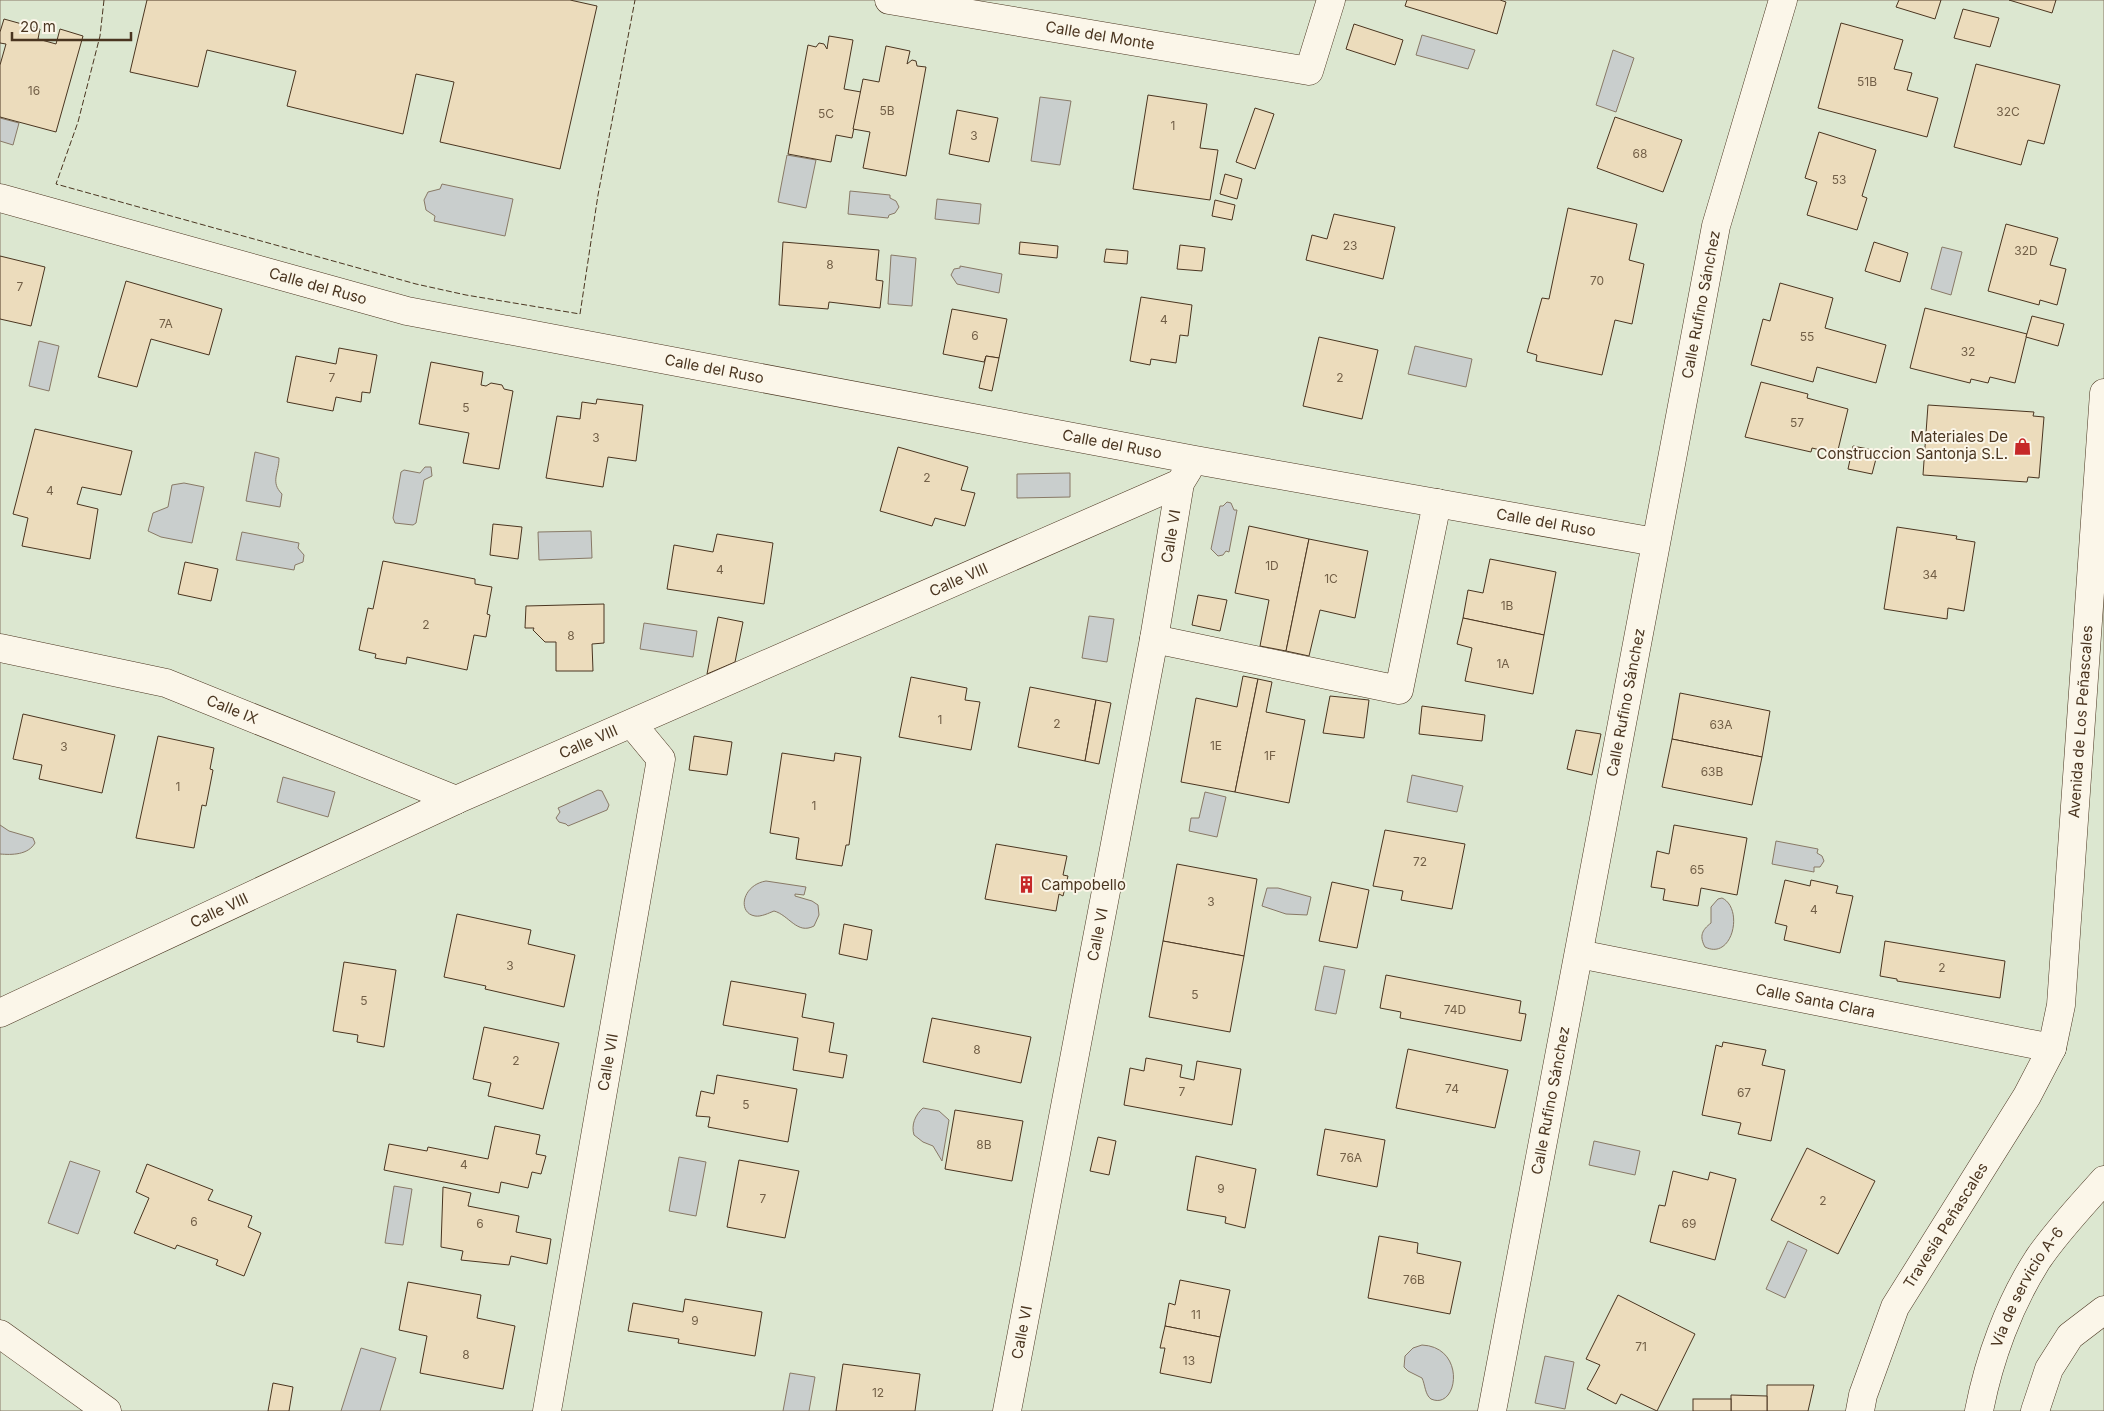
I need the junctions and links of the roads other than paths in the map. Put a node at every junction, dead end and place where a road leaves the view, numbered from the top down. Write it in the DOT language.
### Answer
graph roads {
  1 [pos="889,0"];
  2 [pos="1331,0"];
  3 [pos="1782,0"];
  4 [pos="0,198"];
  5 [pos="2104,393"];
  6 [pos="1195,460"];
  7 [pos="1180,483"];
  8 [pos="1437,503"];
  9 [pos="1655,542"];
  10 [pos="1154,640"];
  11 [pos="0,648"];
  12 [pos="632,724"];
  13 [pos="456,800"];
  14 [pos="1579,954"];
  15 [pos="0,1013"];
  16 [pos="2052,1048"];
  17 [pos="2104,1180"];
  18 [pos="2100,1312"];
  19 [pos="0,1334"];
  20 [pos="107,1411"];
  21 [pos="547,1411"];
  22 [pos="1007,1411"];
  23 [pos="1492,1411"];
  24 [pos="1860,1411"];
  25 [pos="1979,1411"];
  26 [pos="2035,1411"];
  1 -- 2 [label="street, Calle del Monte"];
  3 -- 9 [label="street, Calle Rufino Sánchez"];
  4 -- 6 [label="street, Calle del Ruso"];
  5 -- 16 [label="street, Avenida de Los Peñascales"];
  6 -- 7 [label="street, Calle VI"];
  6 -- 8 [label="street, Calle del Ruso"];
  7 -- 10 [label="street, Calle VI"];
  7 -- 12 [label="street, Calle VIII"];
  8 -- 9 [label="street, Calle del Ruso"];
  8 -- 10 [label="street"];
  9 -- 14 [label="street, Calle Rufino Sánchez"];
  10 -- 22 [label="street, Calle VI"];
  11 -- 13 [label="street, Calle IX"];
  12 -- 13 [label="street, Calle VIII"];
  12 -- 21 [label="street, Calle VII"];
  13 -- 15 [label="street, Calle VIII"];
  14 -- 16 [label="street, Calle Santa Clara"];
  14 -- 23 [label="street, Calle Rufino Sánchez"];
  16 -- 24 [label="street, Travesía Peñascales"];
  17 -- 25 [label="street, Vía de servicio A-6"];
  18 -- 26 [label="street"];
  19 -- 20 [label="street"];
}
